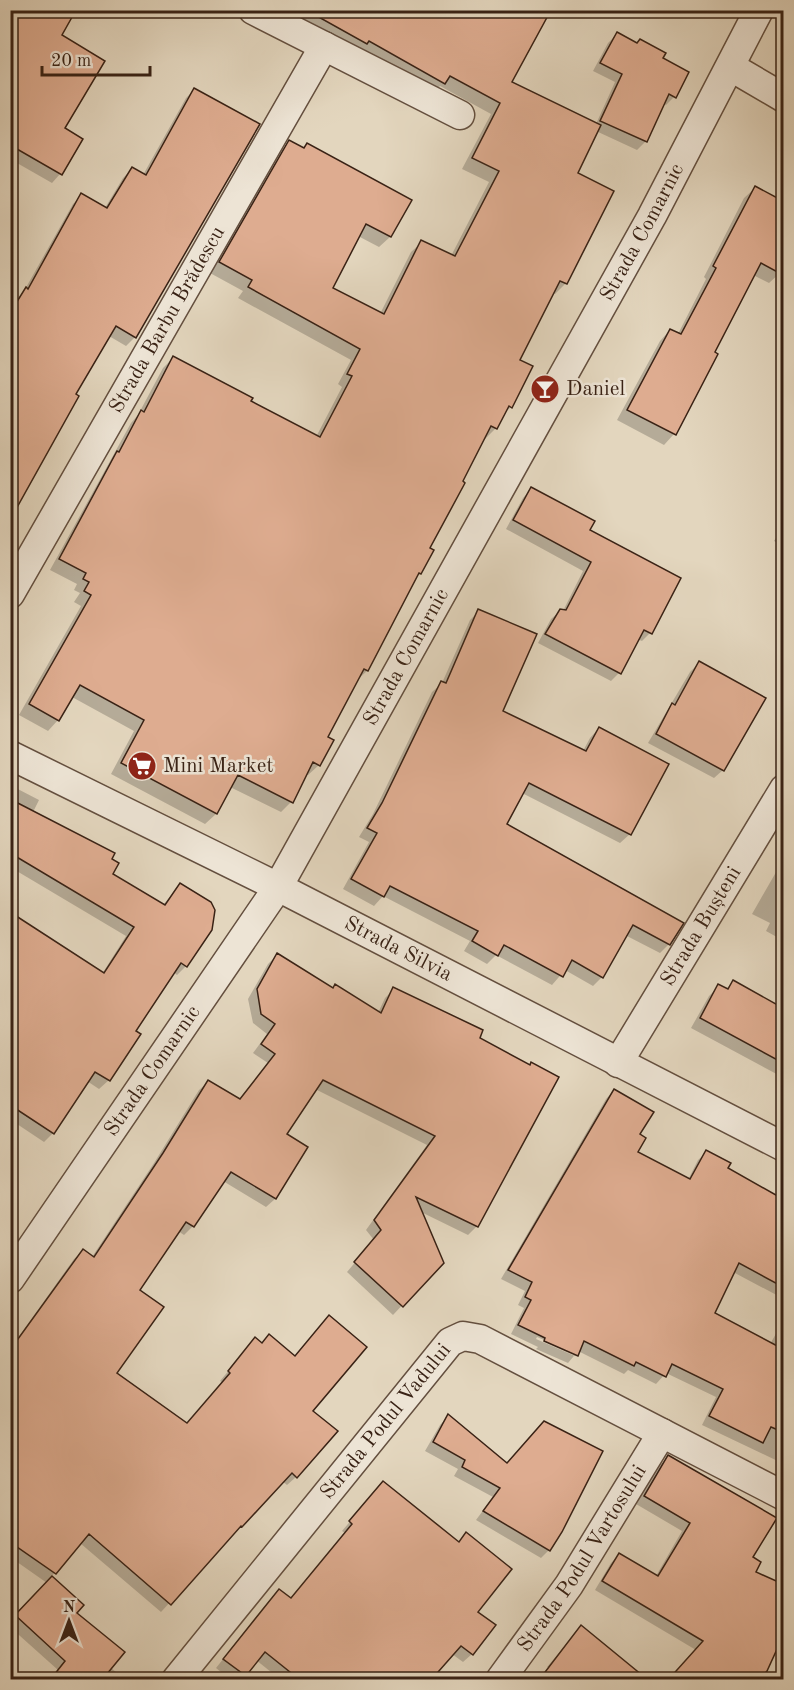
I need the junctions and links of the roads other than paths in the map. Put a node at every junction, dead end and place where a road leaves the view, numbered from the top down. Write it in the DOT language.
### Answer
graph roads {
  1 [pos="253,10"];
  2 [pos="759,10"];
  3 [pos="324,46"];
  4 [pos="731,67"];
  5 [pos="783,98"];
  6 [pos="460,115"];
  7 [pos="10,594"];
  8 [pos="10,755"];
  9 [pos="783,789"];
  10 [pos="278,887"];
  11 [pos="618,1064"];
  12 [pos="783,1147"];
  13 [pos="10,1279"];
  14 [pos="662,1433"];
  15 [pos="783,1496"];
  16 [pos="189,1675"];
  17 [pos="500,1680"];
  1 -- 3 [label="street"];
  2 -- 4 [label="street, Strada Comarnic"];
  3 -- 6 [label="street"];
  3 -- 7 [label="street, Strada Barbu Brădescu"];
  4 -- 5 [label="street"];
  4 -- 10 [label="street, Strada Comarnic"];
  8 -- 10 [label="street, Strada Silvia"];
  9 -- 11 [label="street, Strada Bușteni"];
  10 -- 11 [label="street, Strada Silvia"];
  10 -- 13 [label="street, Strada Comarnic"];
  11 -- 12 [label="street, Strada Silvia"];
  14 -- 15 [label="street, Strada Podul Vadului"];
  14 -- 16 [label="street, Strada Podul Vadului"];
  14 -- 17 [label="street, Strada Podul Vartosului"];
}
